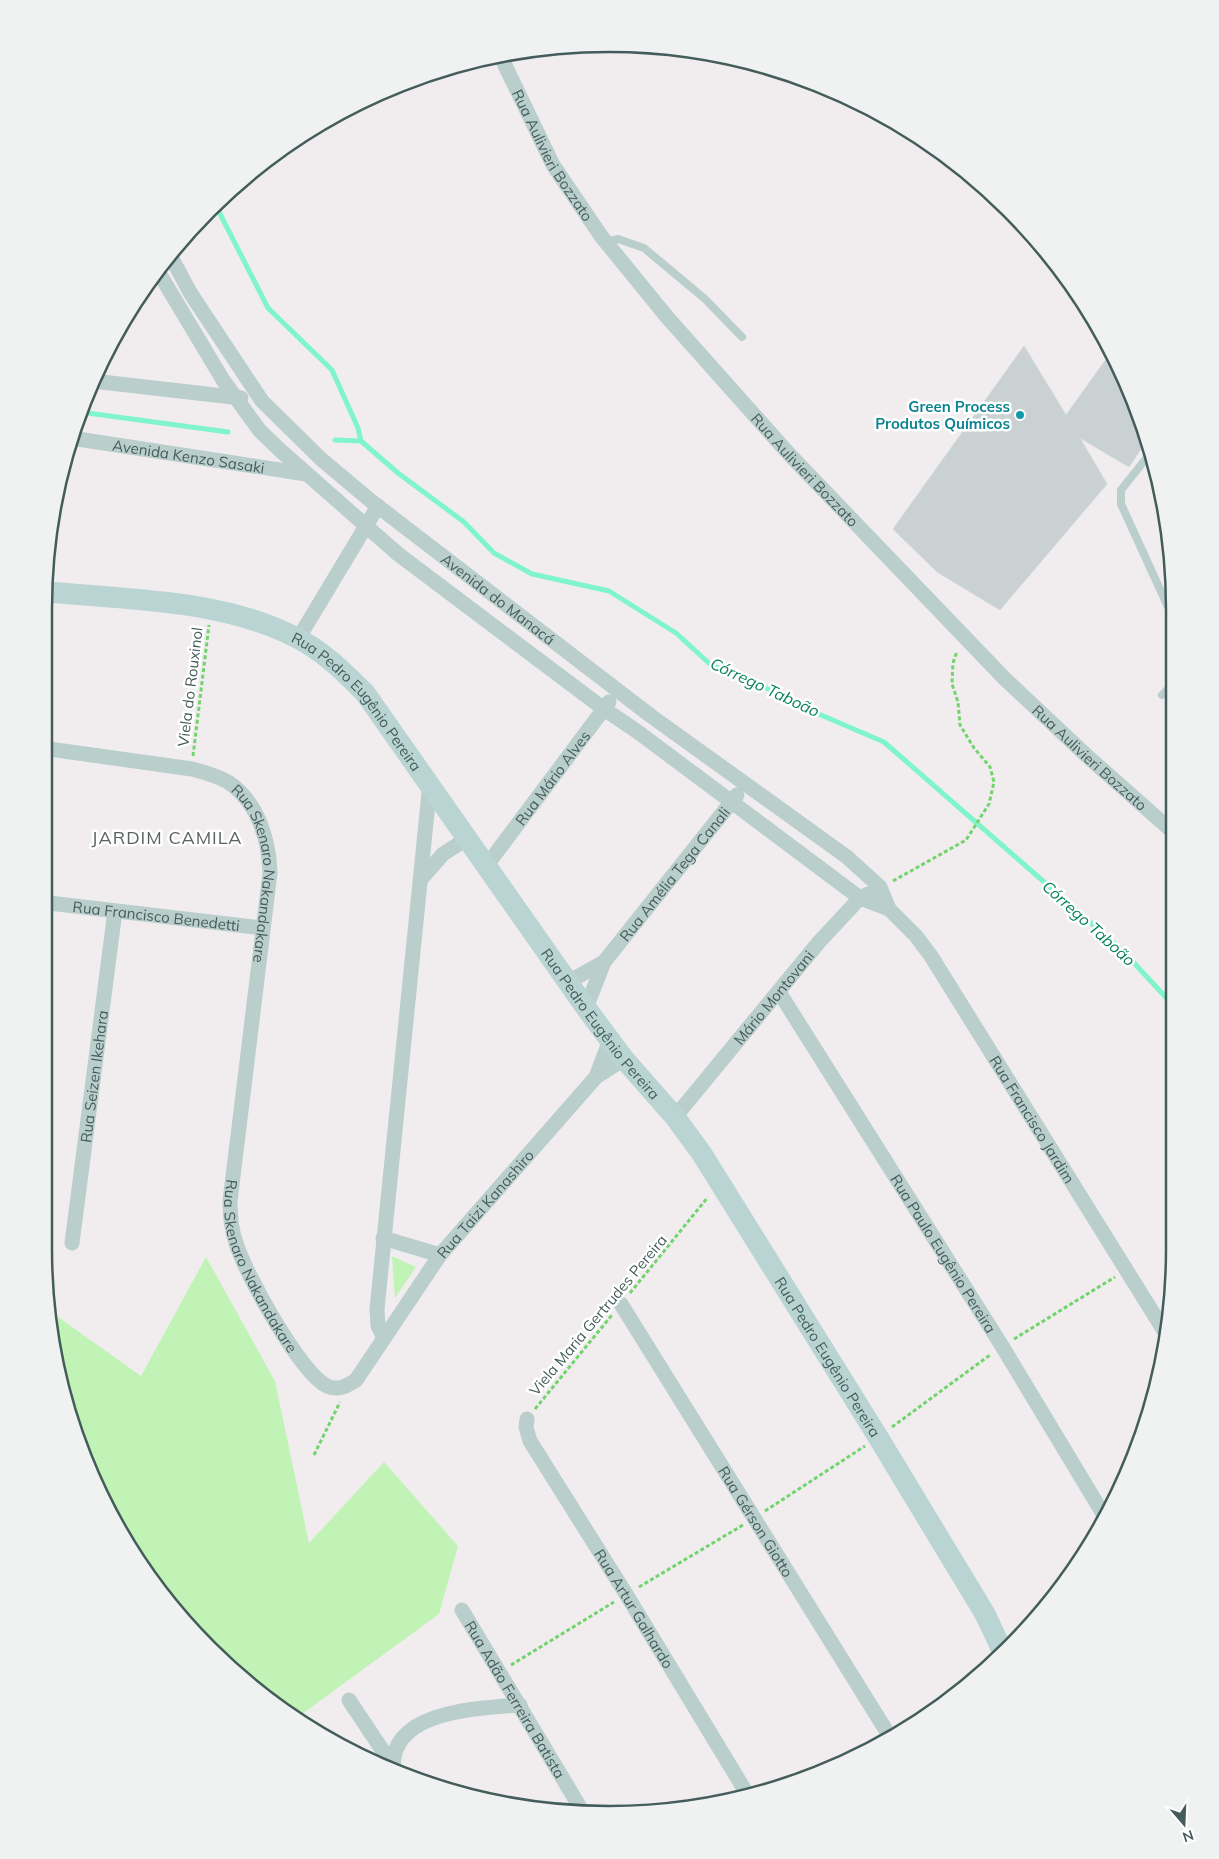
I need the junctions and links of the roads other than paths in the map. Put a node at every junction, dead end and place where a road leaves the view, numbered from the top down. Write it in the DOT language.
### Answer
graph roads {
  1 [pos="504,63"];
  2 [pos="606,242"];
  3 [pos="174,263"];
  4 [pos="162,278"];
  5 [pos="742,337"];
  6 [pos="101,382"];
  7 [pos="236,398"];
  8 [pos="262,401"];
  9 [pos="286,426"];
  10 [pos="79,439"];
  11 [pos="281,451"];
  12 [pos="1146,459"];
  13 [pos="249,464"];
  14 [pos="306,474"];
  15 [pos="378,506"];
  16 [pos="366,527"];
  17 [pos="53,592"];
  18 [pos="1166,602"];
  19 [pos="298,639"];
  20 [pos="617,690"];
  21 [pos="1166,691"];
  22 [pos="1162,695"];
  23 [pos="604,709"];
  24 [pos="52,748"];
  25 [pos="430,783"];
  26 [pos="745,784"];
  27 [pos="731,802"];
  28 [pos="1166,826"];
  29 [pos="468,838"];
  30 [pos="487,865"];
  31 [pos="422,878"];
  32 [pos="880,888"];
  33 [pos="860,898"];
  34 [pos="52,903"];
  35 [pos="889,909"];
  36 [pos="115,911"];
  37 [pos="264,928"];
  38 [pos="604,962"];
  39 [pos="568,982"];
  40 [pos="780,992"];
  41 [pos="586,1008"];
  42 [pos="610,1040"];
  43 [pos="624,1059"];
  44 [pos="596,1077"];
  45 [pos="675,1117"];
  46 [pos="383,1238"];
  47 [pos="72,1243"];
  48 [pos="440,1255"];
  49 [pos="621,1304"];
  50 [pos="1161,1326"];
  51 [pos="384,1338"];
  52 [pos="527,1419"];
  53 [pos="1101,1511"];
  54 [pos="462,1610"];
  55 [pos="1000,1646"];
  56 [pos="349,1700"];
  57 [pos="520,1705"];
  58 [pos="887,1732"];
  59 [pos="389,1761"];
  60 [pos="395,1764"];
  61 [pos="745,1790"];
  62 [pos="579,1805"];
  1 -- 2 [label="street, Rua Aulivieri Bozzato"];
  2 -- 5 [label="lane"];
  2 -- 28 [label="street, Rua Aulivieri Bozzato"];
  3 -- 8 [label="street, Avenida do Manacá"];
  4 -- 7 [label="street, Avenida do Manacá"];
  6 -- 7 [label="street"];
  7 -- 8 [label="street"];
  7 -- 11 [label="street, Avenida do Manacá"];
  8 -- 9 [label="street, Avenida do Manacá"];
  9 -- 11 [label="street"];
  9 -- 15 [label="street, Avenida do Manacá"];
  10 -- 13 [label="street, Avenida Kenzo Sasaki"];
  11 -- 13 [label="street"];
  11 -- 14 [label="street, Avenida do Manacá"];
  12 -- 18 [label="lane"];
  13 -- 14 [label="street, Avenida Kenzo Sasaki"];
  14 -- 16 [label="street, Avenida do Manacá"];
  15 -- 16 [label="street"];
  15 -- 20 [label="street, Avenida do Manacá"];
  16 -- 19 [label="street"];
  16 -- 23 [label="street, Avenida do Manacá"];
  17 -- 19 [label="street, Rua Pedro Eugênio Pereira"];
  19 -- 25 [label="street, Rua Pedro Eugênio Pereira"];
  20 -- 23 [label="street, Rua Mário Alves"];
  20 -- 26 [label="street, Avenida do Manacá"];
  21 -- 22 [label="lane"];
  23 -- 27 [label="street, Avenida do Manacá"];
  23 -- 30 [label="street, Rua Mário Alves"];
  24 -- 37 [label="street, Rua Skenaro Nakandakare"];
  25 -- 29 [label="street, Rua Pedro Eugênio Pereira"];
  25 -- 31 [label="street"];
  26 -- 27 [label="street, Rua Amélia Tega Canali"];
  26 -- 32 [label="street, Avenida do Manacá"];
  27 -- 33 [label="street, Avenida do Manacá"];
  27 -- 38 [label="street, Rua Amélia Tega Canali"];
  29 -- 30 [label="street, Rua Pedro Eugênio Pereira"];
  29 -- 31 [label="street"];
  30 -- 39 [label="street, Rua Pedro Eugênio Pereira"];
  31 -- 46 [label="street"];
  32 -- 33 [label="street, Mário Montovani"];
  32 -- 35 [label="street, Rua Francisco Jardim"];
  33 -- 35 [label="street, Rua Francisco Jardim"];
  33 -- 40 [label="street, Mário Montovani"];
  34 -- 36 [label="street, Rua Francisco Benedetti"];
  35 -- 50 [label="street, Rua Francisco Jardim"];
  36 -- 37 [label="street, Rua Francisco Benedetti"];
  36 -- 47 [label="street, Rua Seizen Ikehara"];
  37 -- 51 [label="street, Rua Skenaro Nakandakare"];
  38 -- 39 [label="street, Rua Amélia Tega Canali"];
  38 -- 41 [label="street, Rua Amélia Tega Canali"];
  39 -- 41 [label="street, Rua Pedro Eugênio Pereira"];
  40 -- 45 [label="street, Mário Montovani"];
  40 -- 53 [label="street, Rua Paulo Eugênio Pereira"];
  41 -- 42 [label="street, Rua Pedro Eugênio Pereira"];
  42 -- 43 [label="street, Rua Pedro Eugênio Pereira"];
  42 -- 44 [label="street, Rua Taizi Kanashiro"];
  43 -- 44 [label="street, Rua Taizi Kanashiro"];
  43 -- 45 [label="street, Rua Pedro Eugênio Pereira"];
  44 -- 48 [label="street, Rua Taizi Kanashiro"];
  45 -- 55 [label="street, Rua Pedro Eugênio Pereira"];
  46 -- 48 [label="street"];
  46 -- 51 [label="street"];
  48 -- 51 [label="street, Rua Taizi Kanashiro"];
  49 -- 58 [label="street, Rua Gérson Giotto"];
  52 -- 61 [label="street, Rua Artur Galhardo"];
  54 -- 57 [label="street, Rua Adão Ferreira Batista"];
  56 -- 59 [label="street"];
  57 -- 60 [label="street"];
  57 -- 62 [label="street, Rua Adão Ferreira Batista"];
}
